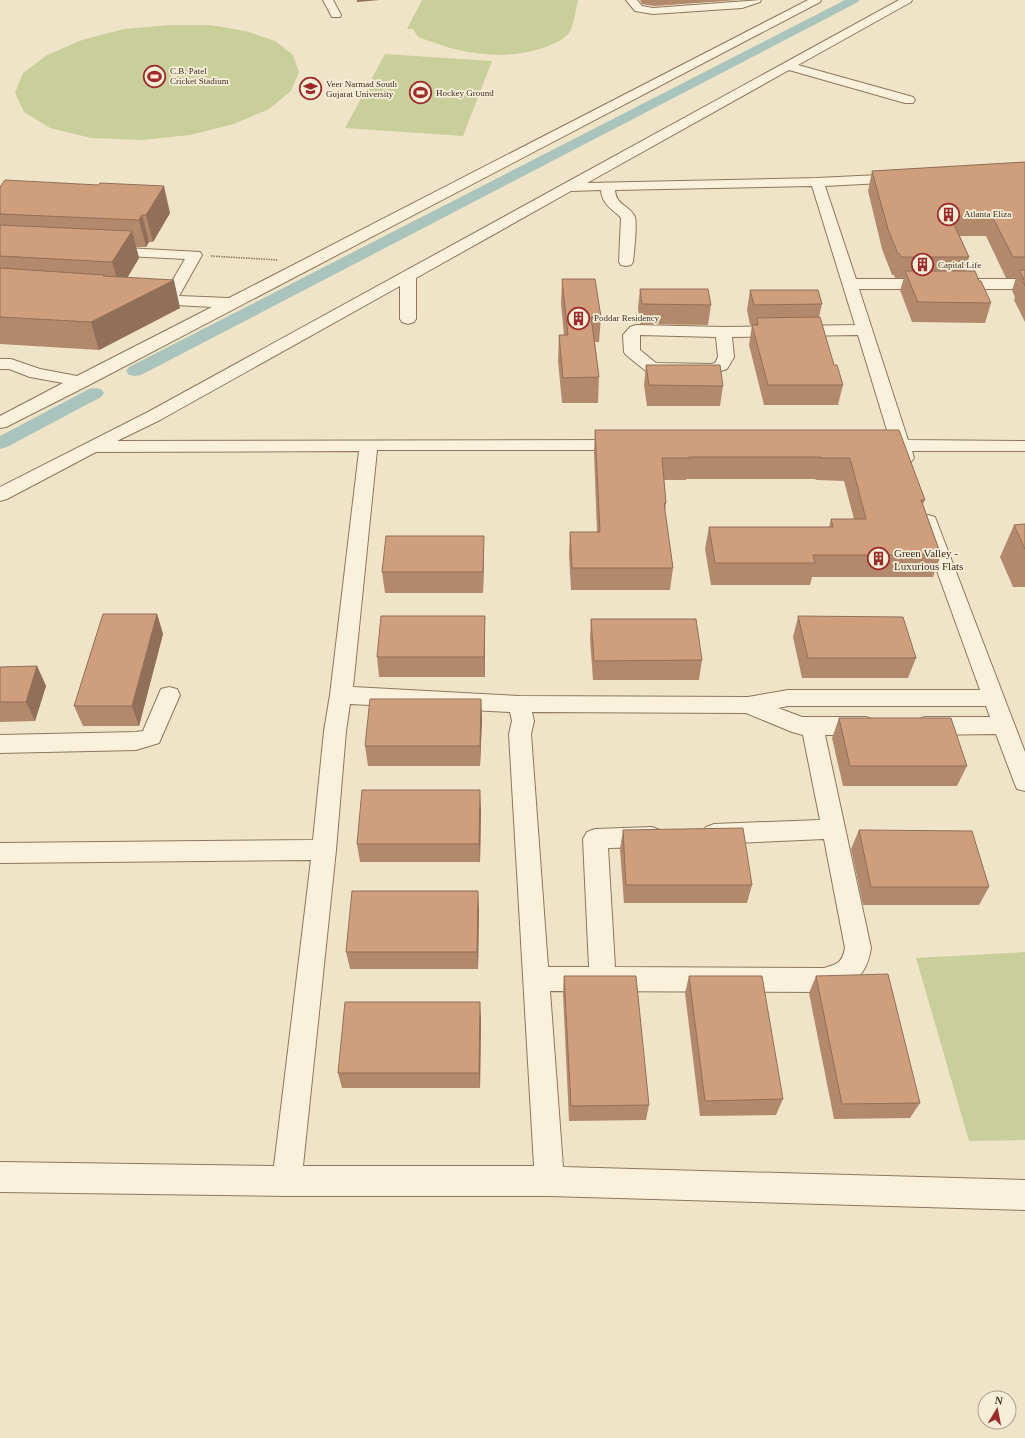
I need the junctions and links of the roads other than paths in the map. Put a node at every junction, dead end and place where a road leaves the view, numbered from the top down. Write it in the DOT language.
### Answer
graph roads {
  1 [pos="328,0"];
  2 [pos="631,0"];
  3 [pos="756,0"];
  4 [pos="816,0"];
  5 [pos="907,0"];
  6 [pos="336,15"];
  7 [pos="788,66"];
  8 [pos="909,100"];
  9 [pos="909,177"];
  10 [pos="817,182"];
  11 [pos="569,187"];
  12 [pos="608,187"];
  13 [pos="94,251"];
  14 [pos="626,262"];
  15 [pos="408,276"];
  16 [pos="850,284"];
  17 [pos="1025,284"];
  18 [pos="146,298"];
  19 [pos="169,299"];
  20 [pos="231,304"];
  21 [pos="408,319"];
  22 [pos="864,330"];
  23 [pos="724,332"];
  24 [pos="0,364"];
  25 [pos="36,373"];
  26 [pos="0,376"];
  27 [pos="81,382"];
  28 [pos="0,423"];
  29 [pos="369,445"];
  30 [pos="639,445"];
  31 [pos="853,445"];
  32 [pos="900,445"];
  33 [pos="1025,446"];
  34 [pos="90,448"];
  35 [pos="911,474"];
  36 [pos="0,495"];
  37 [pos="922,504"];
  38 [pos="169,695"];
  39 [pos="341,695"];
  40 [pos="994,698"];
  41 [pos="519,704"];
  42 [pos="748,705"];
  43 [pos="1004,725"];
  44 [pos="812,726"];
  45 [pos="0,744"];
  46 [pos="1025,782"];
  47 [pos="833,829"];
  48 [pos="324,850"];
  49 [pos="0,853"];
  50 [pos="536,979"];
  51 [pos="603,979"];
  52 [pos="0,1177"];
  53 [pos="549,1180"];
  54 [pos="287,1181"];
  55 [pos="1025,1195"];
  1 -- 6 [label="street"];
  2 -- 3 [label="street"];
  4 -- 20 [label="street"];
  5 -- 7 [label="street"];
  7 -- 8 [label="street"];
  7 -- 11 [label="street"];
  9 -- 10 [label="street"];
  10 -- 12 [label="street"];
  10 -- 16 [label="street"];
  11 -- 12 [label="street"];
  11 -- 15 [label="street"];
  12 -- 14 [label="street"];
  13 -- 19 [label="street"];
  15 -- 21 [label="street"];
  15 -- 34 [label="street"];
  16 -- 17 [label="street"];
  16 -- 22 [label="street"];
  18 -- 19 [label="street"];
  19 -- 20 [label="street"];
  20 -- 27 [label="street"];
  22 -- 23 [label="street"];
  22 -- 32 [label="street"];
  23 -- 23 [label="street"];
  24 -- 25 [label="street"];
  25 -- 26 [label="street"];
  25 -- 27 [label="street"];
  27 -- 28 [label="street"];
  29 -- 30 [label="street"];
  29 -- 34 [label="street"];
  29 -- 39 [label="street"];
  31 -- 32 [label="street"];
  32 -- 33 [label="street"];
  32 -- 35 [label="street"];
  34 -- 36 [label="street"];
  37 -- 40 [label="street"];
  38 -- 45 [label="street"];
  39 -- 41 [label="street"];
  39 -- 48 [label="street"];
  40 -- 42 [label="street"];
  40 -- 43 [label="street"];
  41 -- 42 [label="street"];
  41 -- 50 [label="street"];
  42 -- 44 [label="street"];
  43 -- 44 [label="street"];
  43 -- 46 [label="street"];
  44 -- 47 [label="street"];
  47 -- 51 [label="street"];
  47 -- 51 [label="street"];
  48 -- 49 [label="street"];
  48 -- 54 [label="street"];
  50 -- 51 [label="street"];
  50 -- 53 [label="street"];
  52 -- 54 [label="street"];
  53 -- 54 [label="street"];
  53 -- 55 [label="street"];
}
